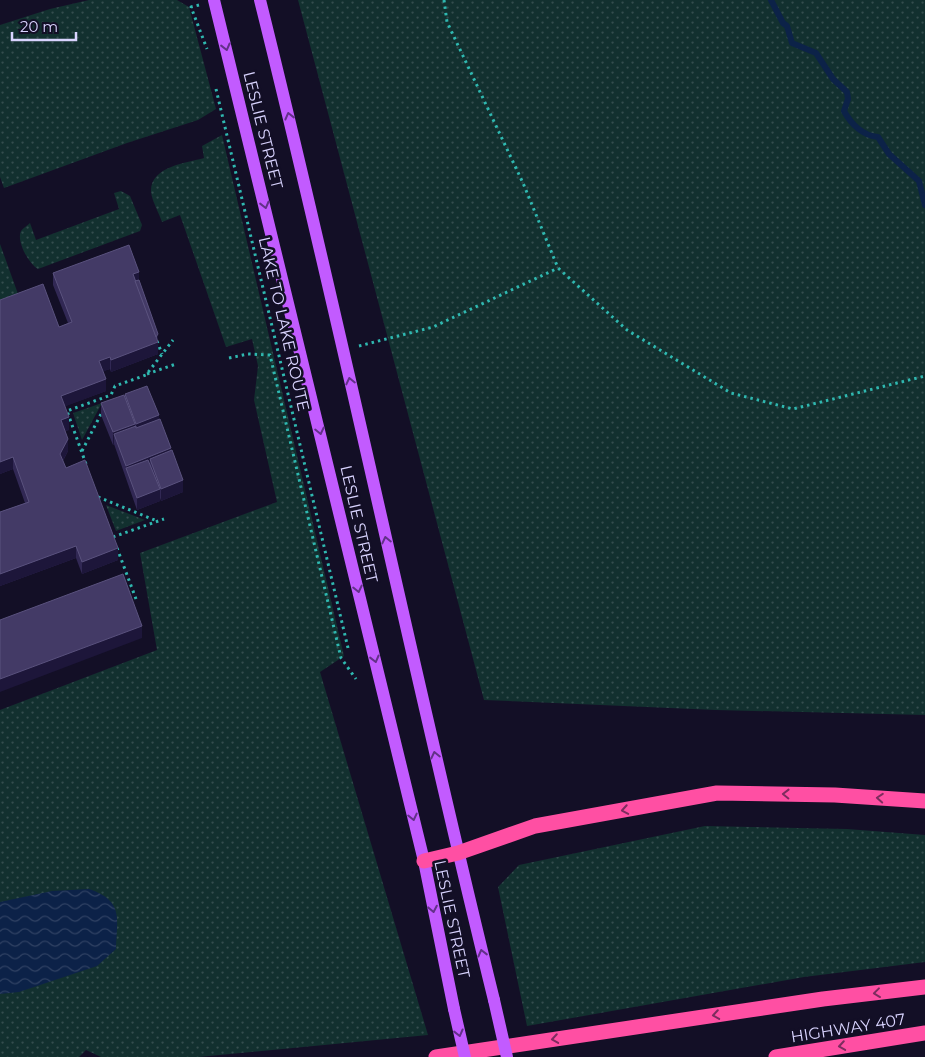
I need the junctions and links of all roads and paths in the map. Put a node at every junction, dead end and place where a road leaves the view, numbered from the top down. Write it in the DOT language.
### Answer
graph roads {
  1 [pos="214,0"];
  2 [pos="260,0"];
  3 [pos="444,0"];
  4 [pos="191,7"];
  5 [pos="209,58"];
  6 [pos="215,84"];
  7 [pos="558,268"];
  8 [pos="157,340"];
  9 [pos="173,340"];
  10 [pos="343,350"];
  11 [pos="162,354"];
  12 [pos="229,358"];
  13 [pos="176,364"];
  14 [pos="146,375"];
  15 [pos="925,376"];
  16 [pos="111,394"];
  17 [pos="82,452"];
  18 [pos="88,470"];
  19 [pos="95,488"];
  20 [pos="98,497"];
  21 [pos="101,505"];
  22 [pos="164,519"];
  23 [pos="158,522"];
  24 [pos="111,530"];
  25 [pos="117,547"];
  26 [pos="136,599"];
  27 [pos="348,648"];
  28 [pos="356,679"];
  29 [pos="925,801"];
  30 [pos="458,853"];
  31 [pos="424,861"];
  32 [pos="925,987"];
  33 [pos="925,1033"];
  34 [pos="436,1057"];
  35 [pos="465,1057"];
  36 [pos="507,1057"];
  37 [pos="776,1057"];
  1 -- 31 [label="main road, LESLIE STREET, one-way"];
  10 -- 2 [label="main road, LESLIE STREET, one-way"];
  3 -- 7 [label="path"];
  4 -- 5 [label="path"];
  6 -- 27 [label="path, LAKE TO LAKE ROUTE"];
  7 -- 10 [label="path"];
  7 -- 15 [label="path"];
  8 -- 11 [label="path"];
  9 -- 11 [label="path"];
  30 -- 10 [label="main road, LESLIE STREET, one-way"];
  11 -- 14 [label="path"];
  12 -- 28 [label="path"];
  13 -- 14 [label="path"];
  14 -- 16 [label="path"];
  16 -- 17 [label="path"];
  16 -- 17 [label="path"];
  17 -- 18 [label="path"];
  19 -- 20 [label="path"];
  20 -- 21 [label="path"];
  20 -- 23 [label="path"];
  22 -- 23 [label="path"];
  23 -- 24 [label="path"];
  25 -- 26 [label="path"];
  29 -- 30 [label="highway, one-way"];
  30 -- 31 [label="highway"];
  36 -- 30 [label="main road, LESLIE STREET, one-way, bridge"];
  31 -- 35 [label="main road, LESLIE STREET, one-way, bridge"];
  32 -- 34 [label="highway, one-way"];
  33 -- 37 [label="highway, HIGHWAY 407, one-way"];
}
